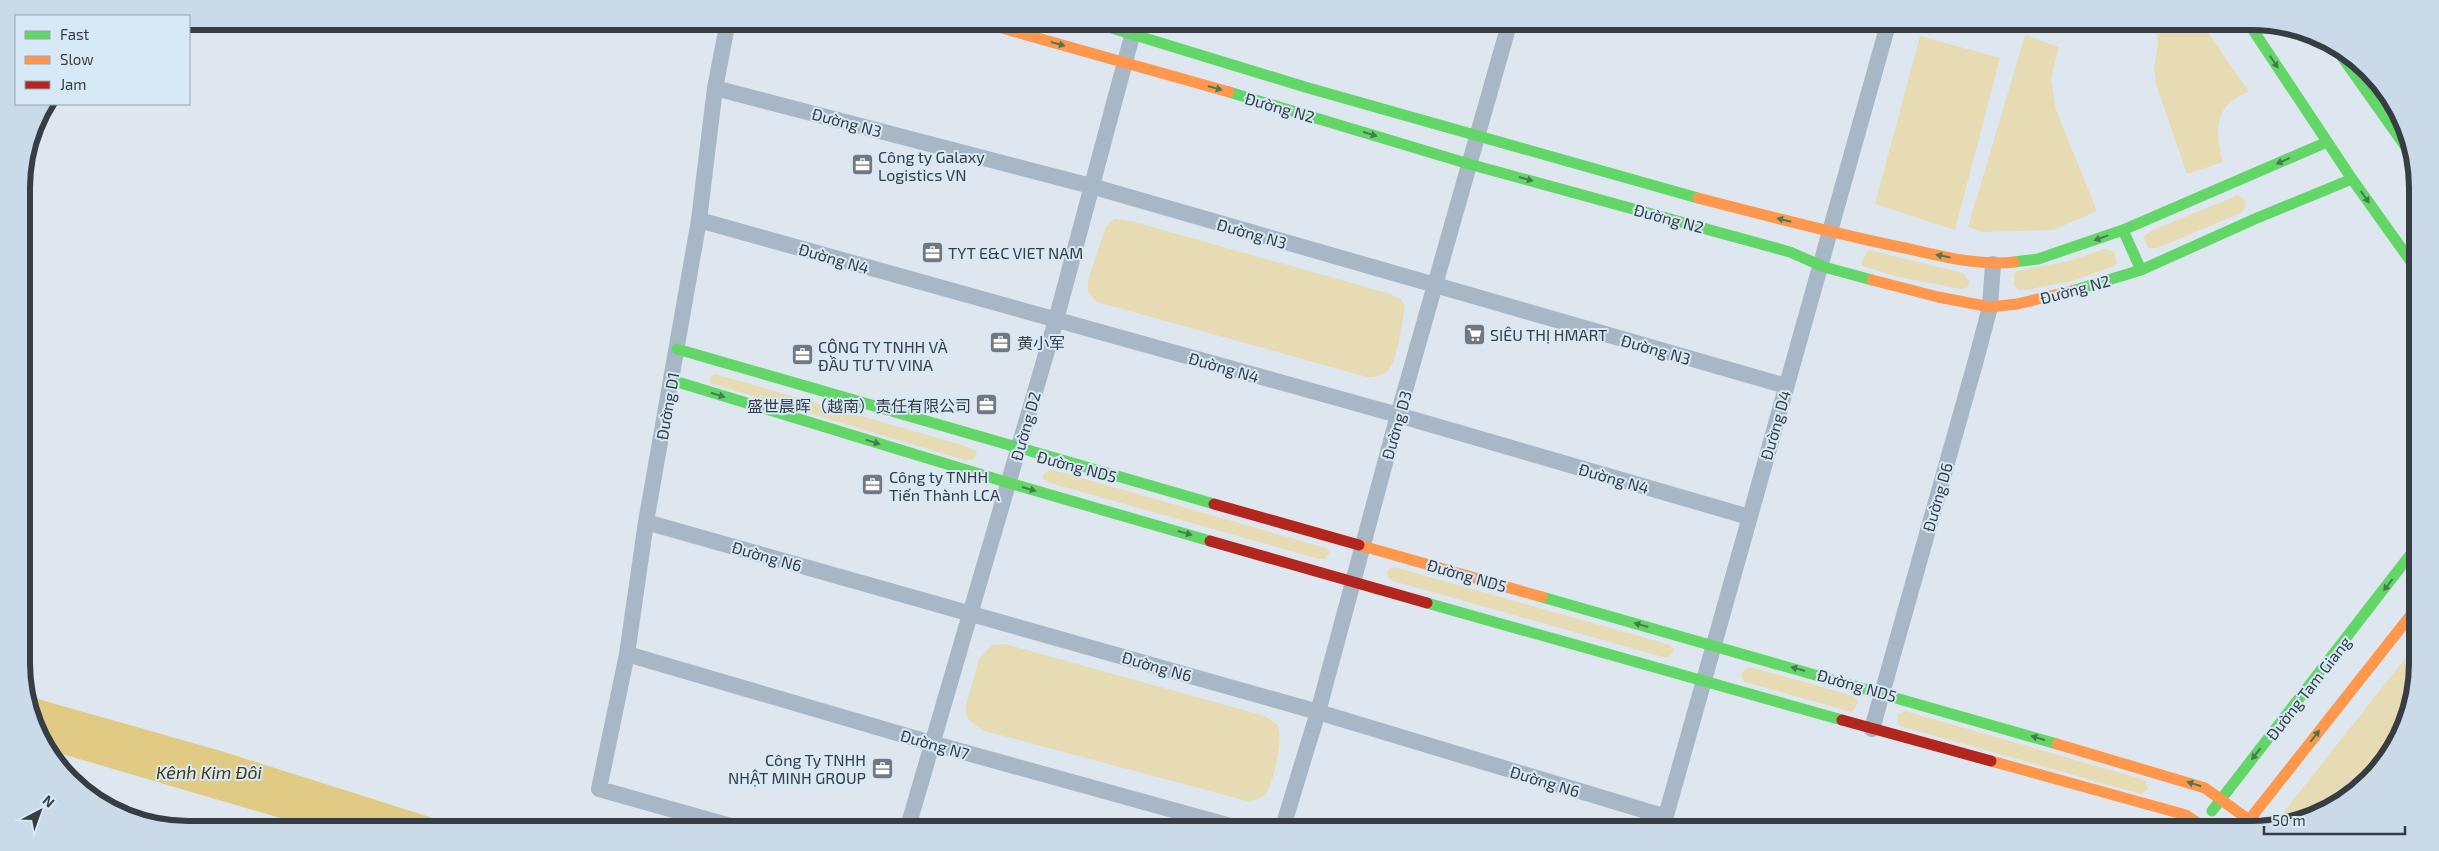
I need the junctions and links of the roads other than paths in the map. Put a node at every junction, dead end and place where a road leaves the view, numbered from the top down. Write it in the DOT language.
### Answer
graph roads {
  1 [pos="726,30"];
  2 [pos="1010,30"];
  3 [pos="1133,30"];
  4 [pos="1141,30"];
  5 [pos="1507,30"];
  6 [pos="1886,30"];
  7 [pos="2253,30"];
  8 [pos="1124,62"];
  9 [pos="2346,62"];
  10 [pos="716,88"];
  11 [pos="1302,99"];
  12 [pos="1478,135"];
  13 [pos="2402,141"];
  14 [pos="2327,142"];
  15 [pos="1469,164"];
  16 [pos="2352,179"];
  17 [pos="1090,186"];
  18 [pos="1647,198"];
  19 [pos="698,220"];
  20 [pos="2124,230"];
  21 [pos="1829,232"];
  22 [pos="2409,259"];
  23 [pos="1993,264"];
  24 [pos="1820,265"];
  25 [pos="2141,270"];
  26 [pos="1435,287"];
  27 [pos="1990,307"];
  28 [pos="1056,320"];
  29 [pos="677,349"];
  30 [pos="671,380"];
  31 [pos="1786,386"];
  32 [pos="1398,415"];
  33 [pos="1018,450"];
  34 [pos="1009,483"];
  35 [pos="1749,517"];
  36 [pos="646,522"];
  37 [pos="1363,546"];
  38 [pos="2409,556"];
  39 [pos="1353,580"];
  40 [pos="969,613"];
  41 [pos="2409,617"];
  42 [pos="1714,645"];
  43 [pos="627,654"];
  44 [pos="1704,682"];
  45 [pos="1882,692"];
  46 [pos="1318,712"];
  47 [pos="1872,729"];
  48 [pos="931,743"];
  49 [pos="2221,799"];
  50 [pos="713,821"];
  51 [pos="909,821"];
  52 [pos="1213,821"];
  53 [pos="1285,821"];
  54 [pos="1658,821"];
  55 [pos="1665,821"];
  56 [pos="2193,821"];
  57 [pos="2207,821"];
  58 [pos="2241,821"];
  59 [pos="2248,821"];
  1 -- 10 [label="street, Đường D1"];
  2 -- 8 [label="main road, Đường N2, one-way"];
  3 -- 8 [label="street, Đường D2"];
  4 -- 11 [label="main road, Đường N2"];
  5 -- 12 [label="street, Đường D3"];
  6 -- 21 [label="street, Đường D4"];
  7 -- 14 [label="main road, one-way"];
  8 -- 11 [label="main road, Đường N2, one-way"];
  8 -- 17 [label="street, Đường D2"];
  9 -- 13 [label="main road"];
  10 -- 17 [label="street, Đường N3"];
  10 -- 19 [label="street, Đường D1"];
  11 -- 12 [label="main road, Đường N2"];
  11 -- 15 [label="main road, Đường N2, one-way"];
  12 -- 15 [label="street, Đường D3"];
  12 -- 18 [label="main road, Đường N2"];
  14 -- 16 [label="main road"];
  14 -- 20 [label="main road, Đường N2, one-way"];
  15 -- 18 [label="main road, Đường N2, one-way"];
  15 -- 26 [label="street, Đường D3"];
  16 -- 22 [label="main road, one-way"];
  16 -- 25 [label="main road, Đường N2"];
  17 -- 26 [label="street, Đường N3"];
  17 -- 28 [label="street, Đường D2"];
  21 -- 18 [label="main road, Đường N2, one-way"];
  18 -- 24 [label="main road, Đường N2"];
  19 -- 28 [label="street, Đường N4"];
  19 -- 29 [label="street, Đường D1"];
  20 -- 23 [label="main road, Đường N2, one-way"];
  20 -- 25 [label="main road"];
  23 -- 21 [label="main road, Đường N2, one-way"];
  21 -- 24 [label="street, Đường D4"];
  23 -- 27 [label="street, Đường D6"];
  24 -- 27 [label="main road, Đường N2"];
  24 -- 31 [label="street, Đường D4"];
  25 -- 27 [label="main road, Đường N2"];
  26 -- 31 [label="street, Đường N3"];
  26 -- 32 [label="street, Đường D3"];
  27 -- 45 [label="street, Đường D6"];
  28 -- 32 [label="street, Đường N4"];
  28 -- 33 [label="street, Đường D2"];
  29 -- 30 [label="street, Đường D1"];
  29 -- 33 [label="main road, Đường ND5"];
  30 -- 34 [label="main road, one-way"];
  30 -- 36 [label="street, Đường D1"];
  31 -- 35 [label="street, Đường D4"];
  32 -- 35 [label="street, Đường N4"];
  32 -- 37 [label="street, Đường D3"];
  33 -- 34 [label="street, Đường D2"];
  33 -- 37 [label="main road, Đường ND5"];
  34 -- 39 [label="main road, one-way"];
  34 -- 40 [label="street, Đường D2"];
  35 -- 42 [label="street, Đường D4"];
  36 -- 40 [label="street, Đường N6"];
  36 -- 43 [label="street, Đường D1"];
  37 -- 39 [label="street, Đường D3"];
  42 -- 37 [label="main road, Đường ND5, one-way"];
  38 -- 49 [label="main road, Đường Tam Giang, one-way"];
  39 -- 44 [label="main road"];
  39 -- 46 [label="street, Đường D3"];
  40 -- 46 [label="street, Đường N6"];
  40 -- 48 [label="street, Đường D2"];
  59 -- 41 [label="main road, one-way"];
  42 -- 44 [label="street, Đường D4"];
  45 -- 42 [label="main road, Đường ND5, one-way"];
  43 -- 48 [label="street, Đường N7"];
  43 -- 50 [label="street, Đường D1"];
  44 -- 47 [label="main road"];
  44 -- 55 [label="street, Đường D4"];
  45 -- 47 [label="street, Đường D6"];
  49 -- 45 [label="main road, Đường ND5, one-way"];
  46 -- 53 [label="street, Đường D3"];
  46 -- 54 [label="street, Đường N6"];
  47 -- 56 [label="main road"];
  48 -- 51 [label="street, Đường D2"];
  48 -- 52 [label="street, Đường N7"];
  49 -- 57 [label="main road, Đường Tam Giang"];
  49 -- 58 [label="main road, Đường ND5"];
}
